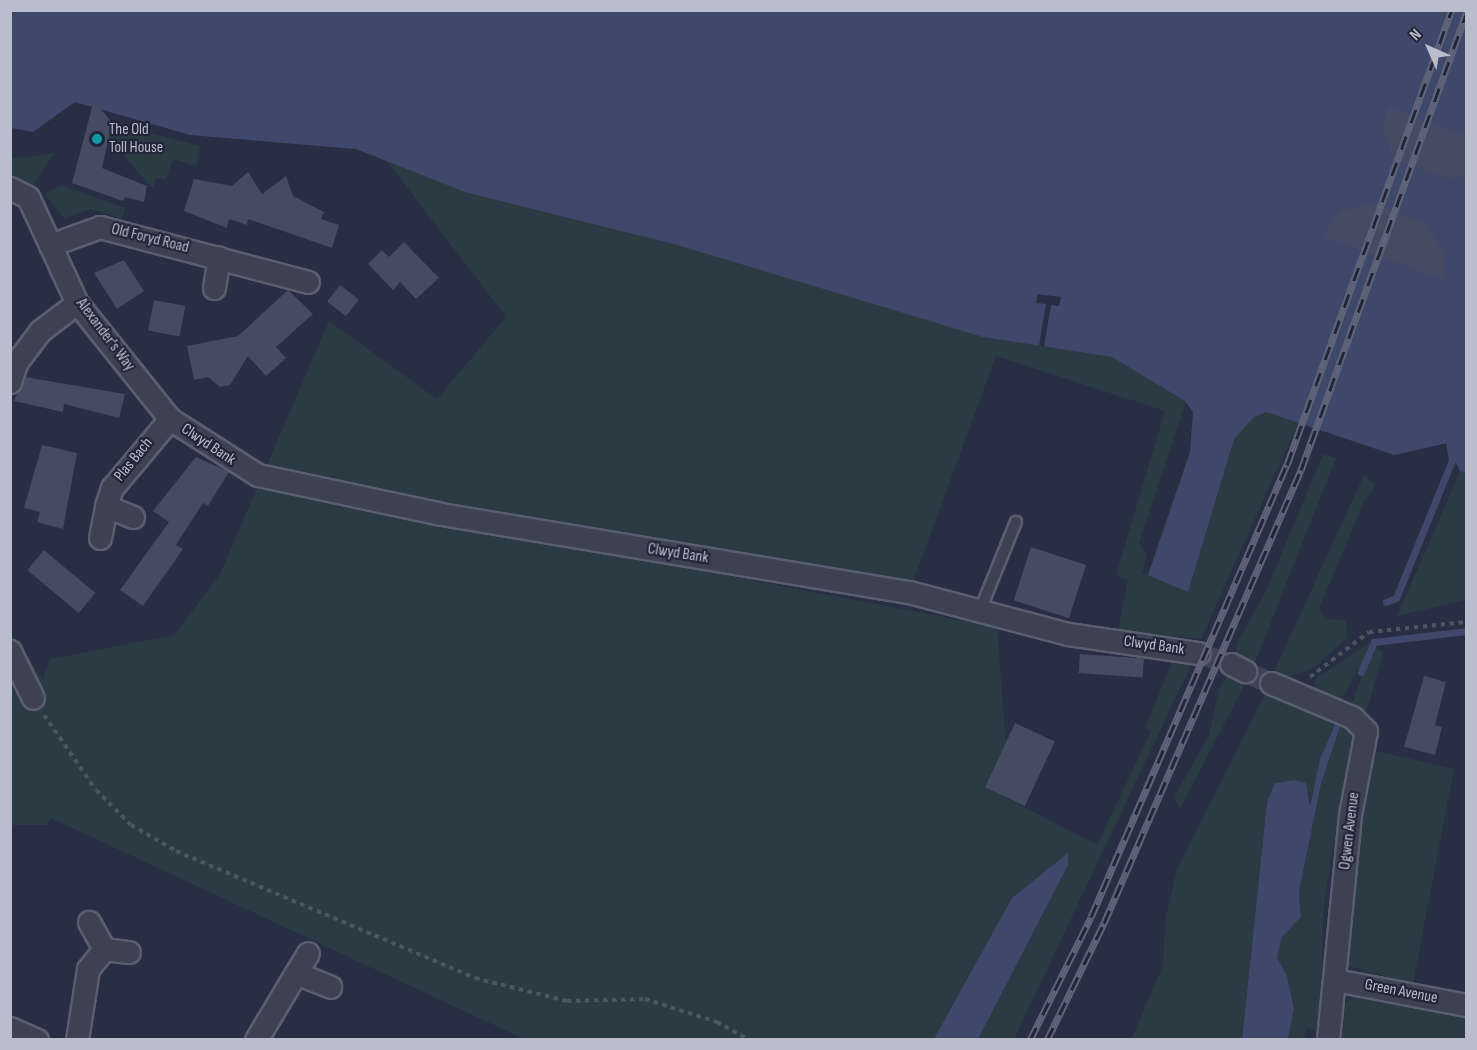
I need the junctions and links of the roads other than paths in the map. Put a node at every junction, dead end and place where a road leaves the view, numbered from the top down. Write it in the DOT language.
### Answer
graph roads {
  1 [pos="10,188"];
  2 [pos="50,245"];
  3 [pos="219,257"];
  4 [pos="308,282"];
  5 [pos="214,288"];
  6 [pos="77,303"];
  7 [pos="10,382"];
  8 [pos="170,419"];
  9 [pos="106,506"];
  10 [pos="133,517"];
  11 [pos="1016,522"];
  12 [pos="100,538"];
  13 [pos="981,608"];
  14 [pos="10,651"];
  15 [pos="1199,653"];
  16 [pos="1280,687"];
  17 [pos="33,698"];
  18 [pos="89,922"];
  19 [pos="104,949"];
  20 [pos="129,952"];
  21 [pos="308,953"];
  22 [pos="296,973"];
  23 [pos="1335,980"];
  24 [pos="330,987"];
  25 [pos="1467,1005"];
  26 [pos="10,1028"];
  27 [pos="37,1040"];
  28 [pos="76,1040"];
  29 [pos="256,1040"];
  30 [pos="1328,1040"];
  1 -- 2 [label="street"];
  2 -- 3 [label="street, Old Foryd Road"];
  2 -- 6 [label="street, Alexander's Way"];
  3 -- 4 [label="street, Old Foryd Road"];
  3 -- 5 [label="street"];
  6 -- 7 [label="street"];
  6 -- 8 [label="street, Alexander's Way"];
  8 -- 9 [label="street, Plas Bach"];
  8 -- 13 [label="street, Clwyd Bank"];
  9 -- 10 [label="street"];
  9 -- 12 [label="street, Plas Bach"];
  11 -- 13 [label="lane"];
  13 -- 15 [label="street, Clwyd Bank"];
  14 -- 17 [label="street"];
  16 -- 23 [label="street, Ogwen Avenue"];
  18 -- 19 [label="street"];
  19 -- 20 [label="street"];
  19 -- 28 [label="street"];
  21 -- 22 [label="street"];
  22 -- 24 [label="street"];
  22 -- 29 [label="street"];
  23 -- 25 [label="street, Green Avenue"];
  23 -- 30 [label="street, Ogwen Avenue"];
  26 -- 27 [label="street"];
}
